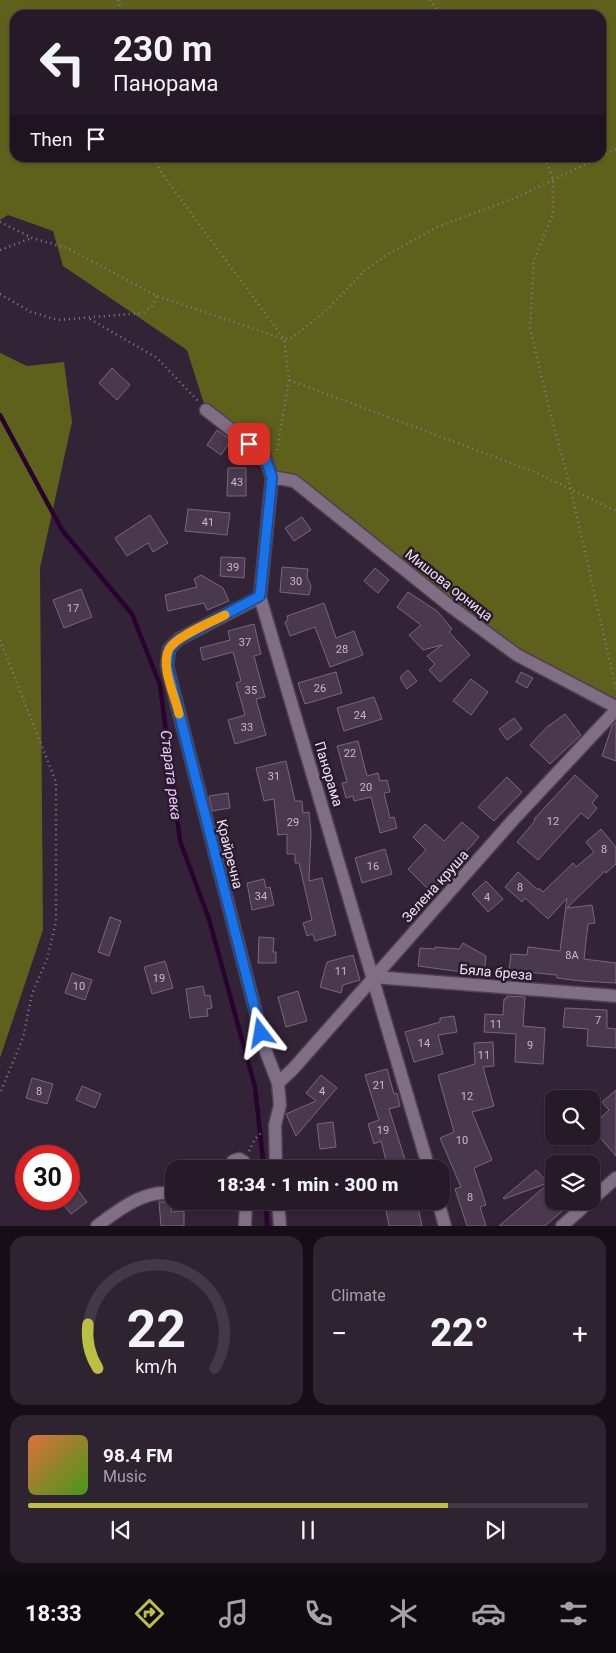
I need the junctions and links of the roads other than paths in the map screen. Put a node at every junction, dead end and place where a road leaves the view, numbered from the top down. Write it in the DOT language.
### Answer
graph roads {
  1 [pos="206,410"];
  2 [pos="272,477"];
  3 [pos="260,596"];
  4 [pos="616,708"];
  5 [pos="374,977"];
  6 [pos="616,996"];
  7 [pos="278,1083"];
  8 [pos="276,1160"];
  9 [pos="426,1160"];
  10 [pos="616,1178"];
  11 [pos="600,1192"];
  12 [pos="165,1193"];
  13 [pos="246,1210"];
  14 [pos="279,1210"];
  15 [pos="441,1210"];
  16 [pos="580,1210"];
  17 [pos="97,1226"];
  18 [pos="245,1226"];
  19 [pos="280,1226"];
  20 [pos="445,1226"];
  21 [pos="562,1226"];
  1 -- 2 [label="street, Панорама"];
  2 -- 3 [label="street, Панорама"];
  2 -- 4 [label="street, Мишова орница"];
  3 -- 5 [label="street, Панорама"];
  3 -- 7 [label="street, Крайречна"];
  4 -- 5 [label="street, Зелена круша"];
  5 -- 6 [label="street, Бяла бреза"];
  5 -- 7 [label="street, Зелена круша"];
  5 -- 9 [label="street, Панорама"];
  7 -- 8 [label="street, Крайречна"];
  10 -- 11 [label="street"];
  12 -- 17 [label="street"];
  13 -- 18 [label="street"];
  14 -- 19 [label="street"];
  15 -- 20 [label="street"];
  16 -- 21 [label="street"];
}
